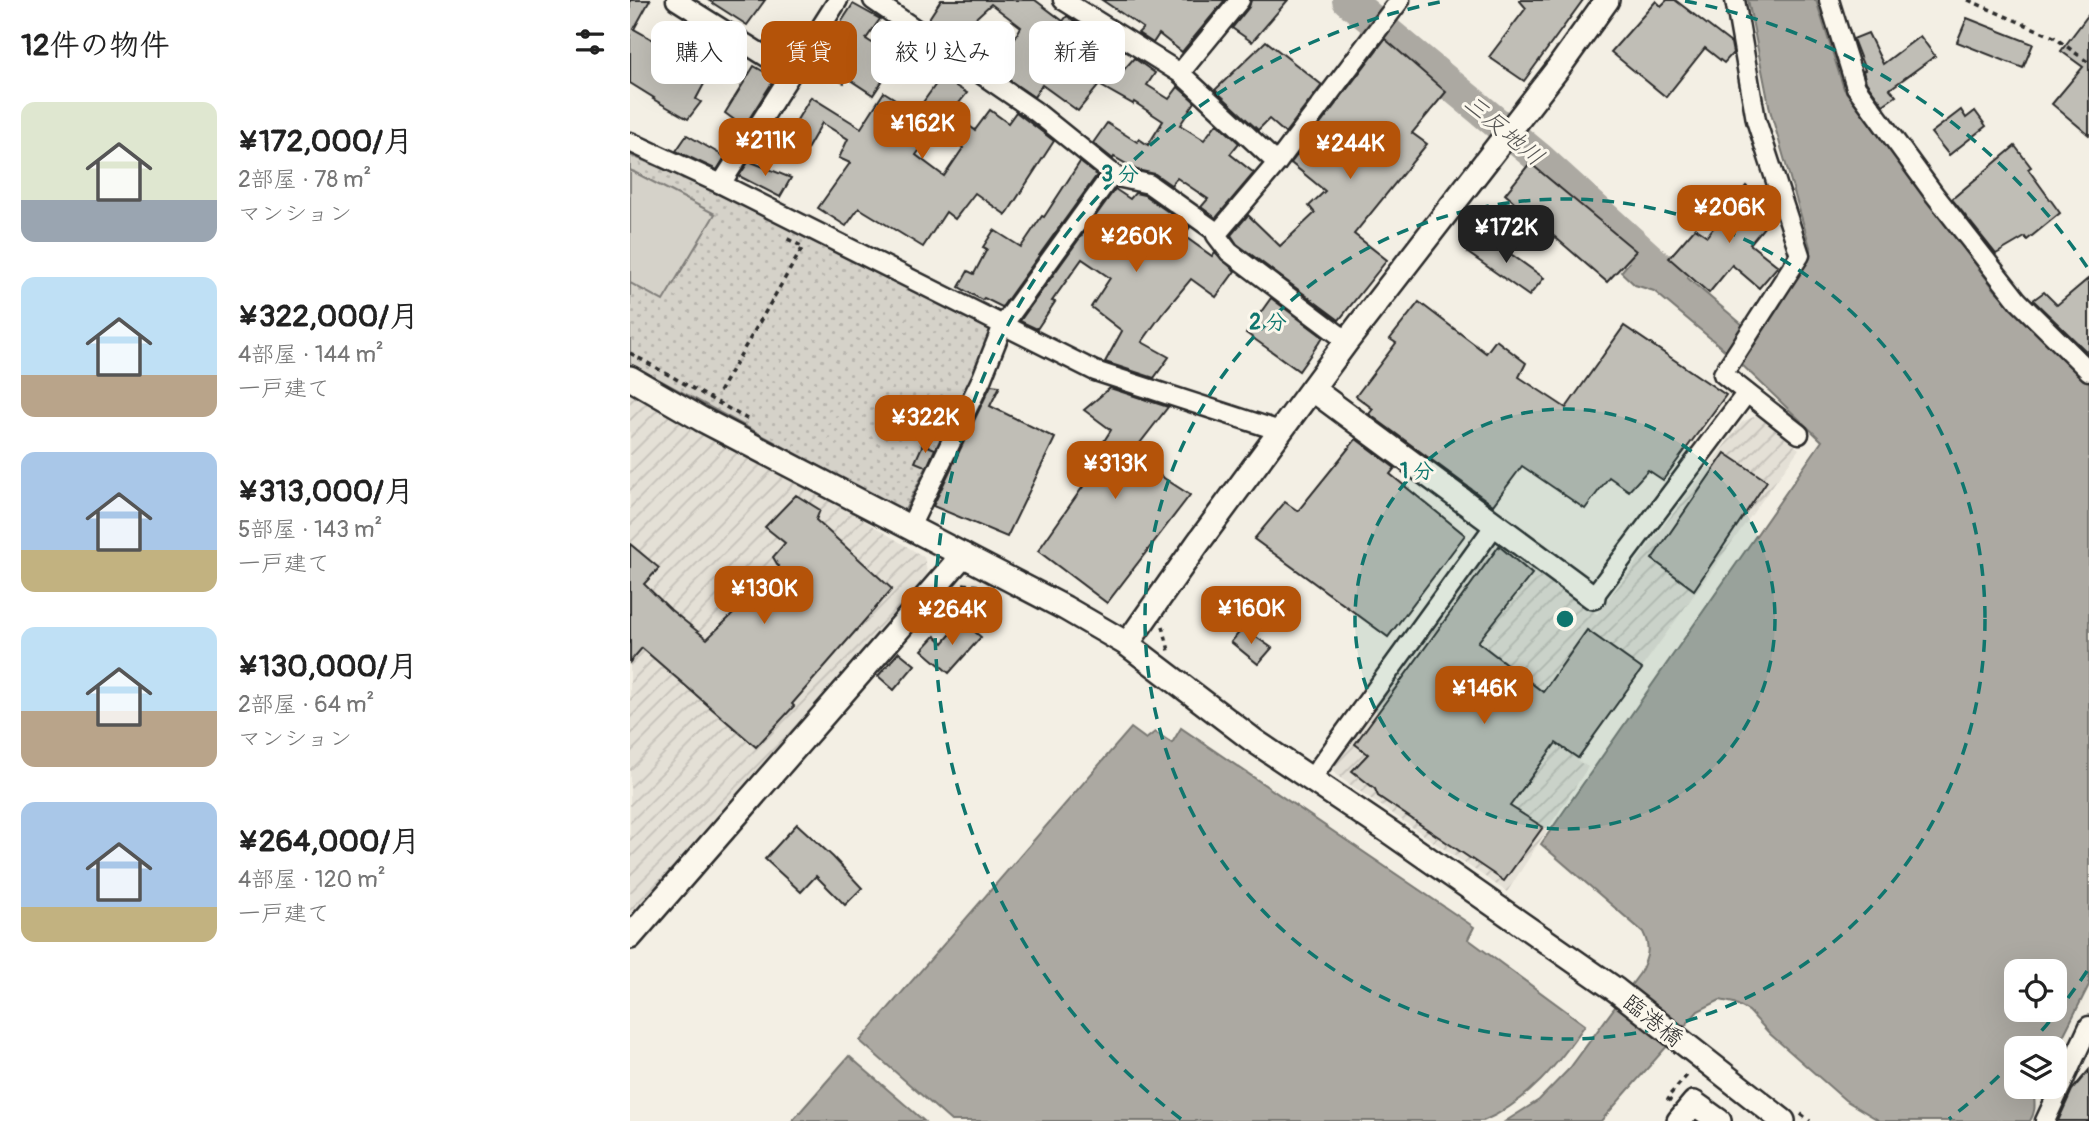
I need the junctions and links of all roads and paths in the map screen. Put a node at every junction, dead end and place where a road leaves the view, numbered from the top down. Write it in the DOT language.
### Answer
graph roads {
  1 [pos="676,0"];
  2 [pos="838,0"];
  3 [pos="873,0"];
  4 [pos="1063,0"];
  5 [pos="1240,0"];
  6 [pos="1400,0"];
  7 [pos="1607,0"];
  8 [pos="1735,0"];
  9 [pos="1829,0"];
  10 [pos="1968,0"];
  11 [pos="825,21"];
  12 [pos="761,53"];
  13 [pos="2089,63"];
  14 [pos="1180,73"];
  15 [pos="785,84"];
  16 [pos="630,142"];
  17 [pos="1278,163"];
  18 [pos="1112,174"];
  19 [pos="721,184"];
  20 [pos="1218,233"];
  21 [pos="780,235"];
  22 [pos="1003,325"];
  23 [pos="1347,341"];
  24 [pos="2089,371"];
  25 [pos="630,378"];
  26 [pos="1312,389"];
  27 [pos="719,392"];
  28 [pos="1746,394"];
  29 [pos="1280,430"];
  30 [pos="1799,434"];
  31 [pos="1495,525"];
  32 [pos="910,527"];
  33 [pos="962,555"];
  34 [pos="1593,597"];
  35 [pos="1127,644"];
  36 [pos="1311,779"];
  37 [pos="630,937"];
  38 [pos="2089,1026"];
  39 [pos="1679,1121"];
  40 [pos="1719,1121"];
  41 [pos="1783,1121"];
  42 [pos="2045,1121"];
  1 -- 12 [label="street"];
  2 -- 11 [label="street"];
  3 -- 18 [label="street"];
  4 -- 14 [label="street"];
  5 -- 14 [label="street"];
  6 -- 17 [label="street"];
  7 -- 23 [label="street"];
  8 -- 28 [label="street"];
  9 -- 24 [label="street"];
  10 -- 13 [label="path"];
  14 -- 17 [label="street"];
  15 -- 19 [label="street"];
  16 -- 19 [label="street"];
  17 -- 20 [label="street"];
  18 -- 20 [label="street"];
  18 -- 22 [label="street"];
  19 -- 22 [label="street"];
  20 -- 23 [label="street"];
  21 -- 27 [label="path"];
  22 -- 29 [label="street"];
  22 -- 32 [label="street"];
  23 -- 26 [label="street"];
  25 -- 32 [label="street, 臨港橋"];
  26 -- 29 [label="street"];
  26 -- 31 [label="street"];
  28 -- 30 [label="street"];
  28 -- 34 [label="street"];
  29 -- 35 [label="street"];
  31 -- 34 [label="street"];
  31 -- 36 [label="street"];
  32 -- 33 [label="street, 臨港橋"];
  33 -- 35 [label="street, 臨港橋"];
  33 -- 37 [label="street"];
  35 -- 36 [label="street, 臨港橋"];
  36 -- 41 [label="street, 臨港橋"];
  38 -- 42 [label="street"];
  39 -- 40 [label="street"];
}
